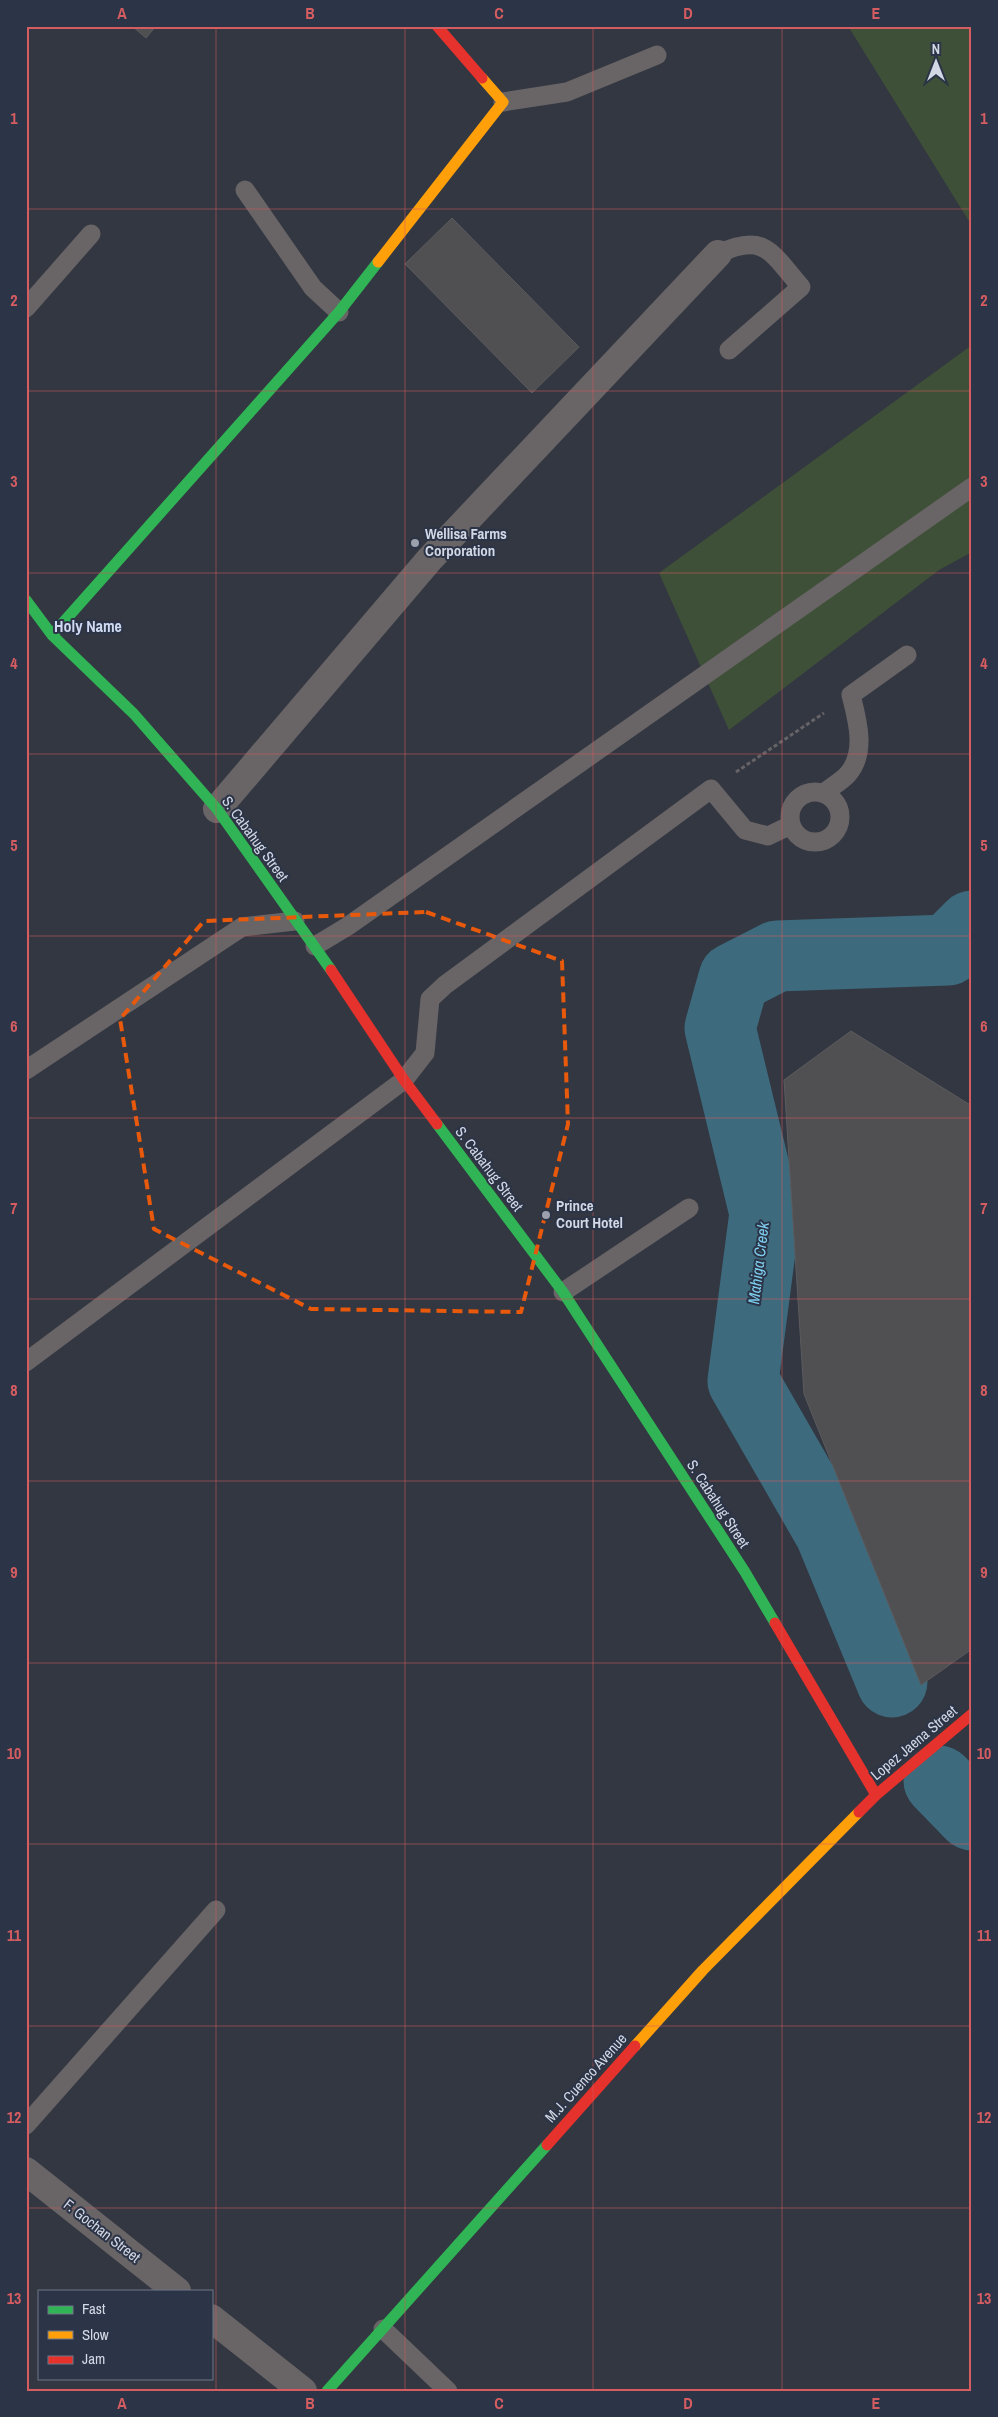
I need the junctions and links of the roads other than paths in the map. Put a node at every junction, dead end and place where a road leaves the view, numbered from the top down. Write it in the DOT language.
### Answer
graph roads {
  1 [pos="437,26"];
  2 [pos="657,55"];
  3 [pos="503,102"];
  4 [pos="245,190"];
  5 [pos="92,234"];
  6 [pos="718,254"];
  7 [pos="26,308"];
  8 [pos="339,312"];
  9 [pos="728,350"];
  10 [pos="972,487"];
  11 [pos="26,600"];
  12 [pos="52,635"];
  13 [pos="907,655"];
  14 [pos="824,793"];
  15 [pos="217,809"];
  16 [pos="791,825"];
  17 [pos="305,933"];
  18 [pos="26,1070"];
  19 [pos="404,1080"];
  20 [pos="689,1208"];
  21 [pos="563,1292"];
  22 [pos="26,1362"];
  23 [pos="972,1714"];
  24 [pos="876,1795"];
  25 [pos="216,1910"];
  26 [pos="26,2125"];
  27 [pos="26,2171"];
  28 [pos="176,2290"];
  29 [pos="212,2319"];
  30 [pos="382,2329"];
  31 [pos="303,2391"];
  32 [pos="327,2391"];
  33 [pos="448,2391"];
  1 -- 3 [label="street"];
  2 -- 3 [label="lane"];
  3 -- 8 [label="street"];
  4 -- 8 [label="lane"];
  5 -- 7 [label="lane"];
  6 -- 9 [label="lane"];
  6 -- 15 [label="street"];
  8 -- 12 [label="street"];
  10 -- 17 [label="lane"];
  11 -- 12 [label="street, S. Cabahug Street"];
  12 -- 15 [label="street, S. Cabahug Street"];
  13 -- 14 [label="lane"];
  14 -- 16 [label="lane"];
  14 -- 16 [label="lane"];
  15 -- 17 [label="street, S. Cabahug Street"];
  16 -- 19 [label="lane"];
  17 -- 18 [label="lane"];
  17 -- 19 [label="street, S. Cabahug Street"];
  19 -- 21 [label="street, S. Cabahug Street"];
  19 -- 22 [label="lane"];
  20 -- 21 [label="lane"];
  21 -- 24 [label="street, S. Cabahug Street"];
  23 -- 24 [label="street, Lopez Jaena Street"];
  24 -- 30 [label="street, M.J. Cuenco Avenue"];
  25 -- 26 [label="lane"];
  27 -- 28 [label="street, F. Gochan Street"];
  29 -- 31 [label="street"];
  30 -- 32 [label="street, M.J. Cuenco Avenue"];
  30 -- 33 [label="lane"];
}
